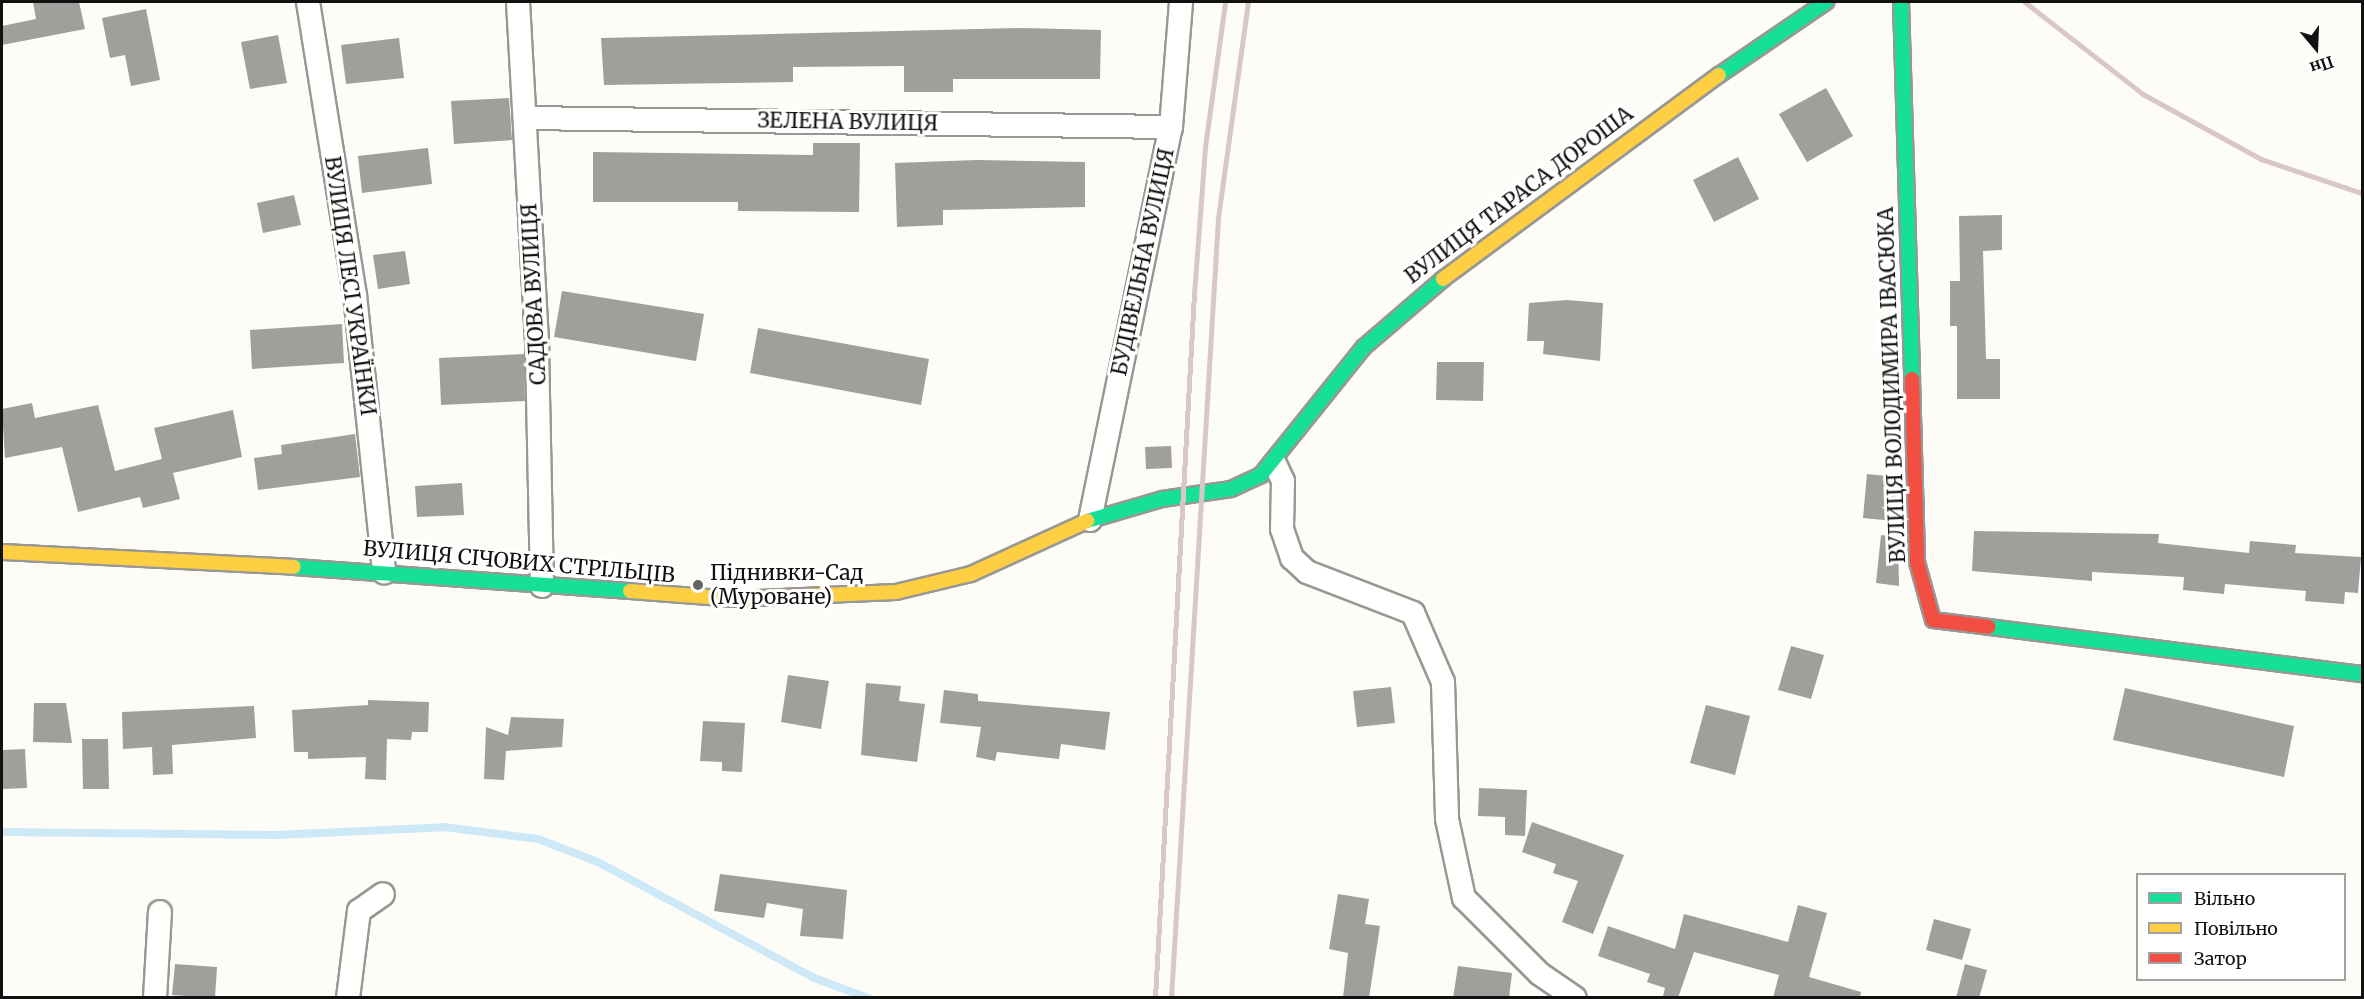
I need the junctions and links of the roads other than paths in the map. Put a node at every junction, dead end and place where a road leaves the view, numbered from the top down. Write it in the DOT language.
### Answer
graph roads {
  1 [pos="308,2"];
  2 [pos="518,2"];
  3 [pos="1181,2"];
  4 [pos="1826,2"];
  5 [pos="1901,2"];
  6 [pos="525,118"];
  7 [pos="1171,127"];
  8 [pos="1275,464"];
  9 [pos="1090,520"];
  10 [pos="2,552"];
  11 [pos="384,572"];
  12 [pos="542,586"];
  13 [pos="2362,674"];
  14 [pos="383,894"];
  15 [pos="160,912"];
  16 [pos="155,998"];
  17 [pos="348,998"];
  18 [pos="1575,998"];
  1 -- 11 [label="street, ВУЛИЦЯ ЛЕСІ УКРАЇНКИ"];
  2 -- 6 [label="street, САДОВА ВУЛИЦЯ"];
  3 -- 7 [label="street, БУДІВЕЛЬНА ВУЛИЦЯ"];
  4 -- 8 [label="street, ВУЛИЦЯ ТАРАСА ДОРОША"];
  5 -- 13 [label="street, ВУЛИЦЯ ВОЛОДИМИРА ІВАСЮКА"];
  6 -- 7 [label="street, ЗЕЛЕНА ВУЛИЦЯ"];
  6 -- 12 [label="street, САДОВА ВУЛИЦЯ"];
  7 -- 9 [label="street, БУДІВЕЛЬНА ВУЛИЦЯ"];
  8 -- 9 [label="street, ВУЛИЦЯ СІЧОВИХ СТРІЛЬЦІВ"];
  8 -- 18 [label="street"];
  9 -- 12 [label="street, ВУЛИЦЯ СІЧОВИХ СТРІЛЬЦІВ"];
  10 -- 11 [label="street, ВУЛИЦЯ СІЧОВИХ СТРІЛЬЦІВ"];
  11 -- 12 [label="street, ВУЛИЦЯ СІЧОВИХ СТРІЛЬЦІВ"];
  14 -- 17 [label="street"];
  15 -- 16 [label="street"];
}
